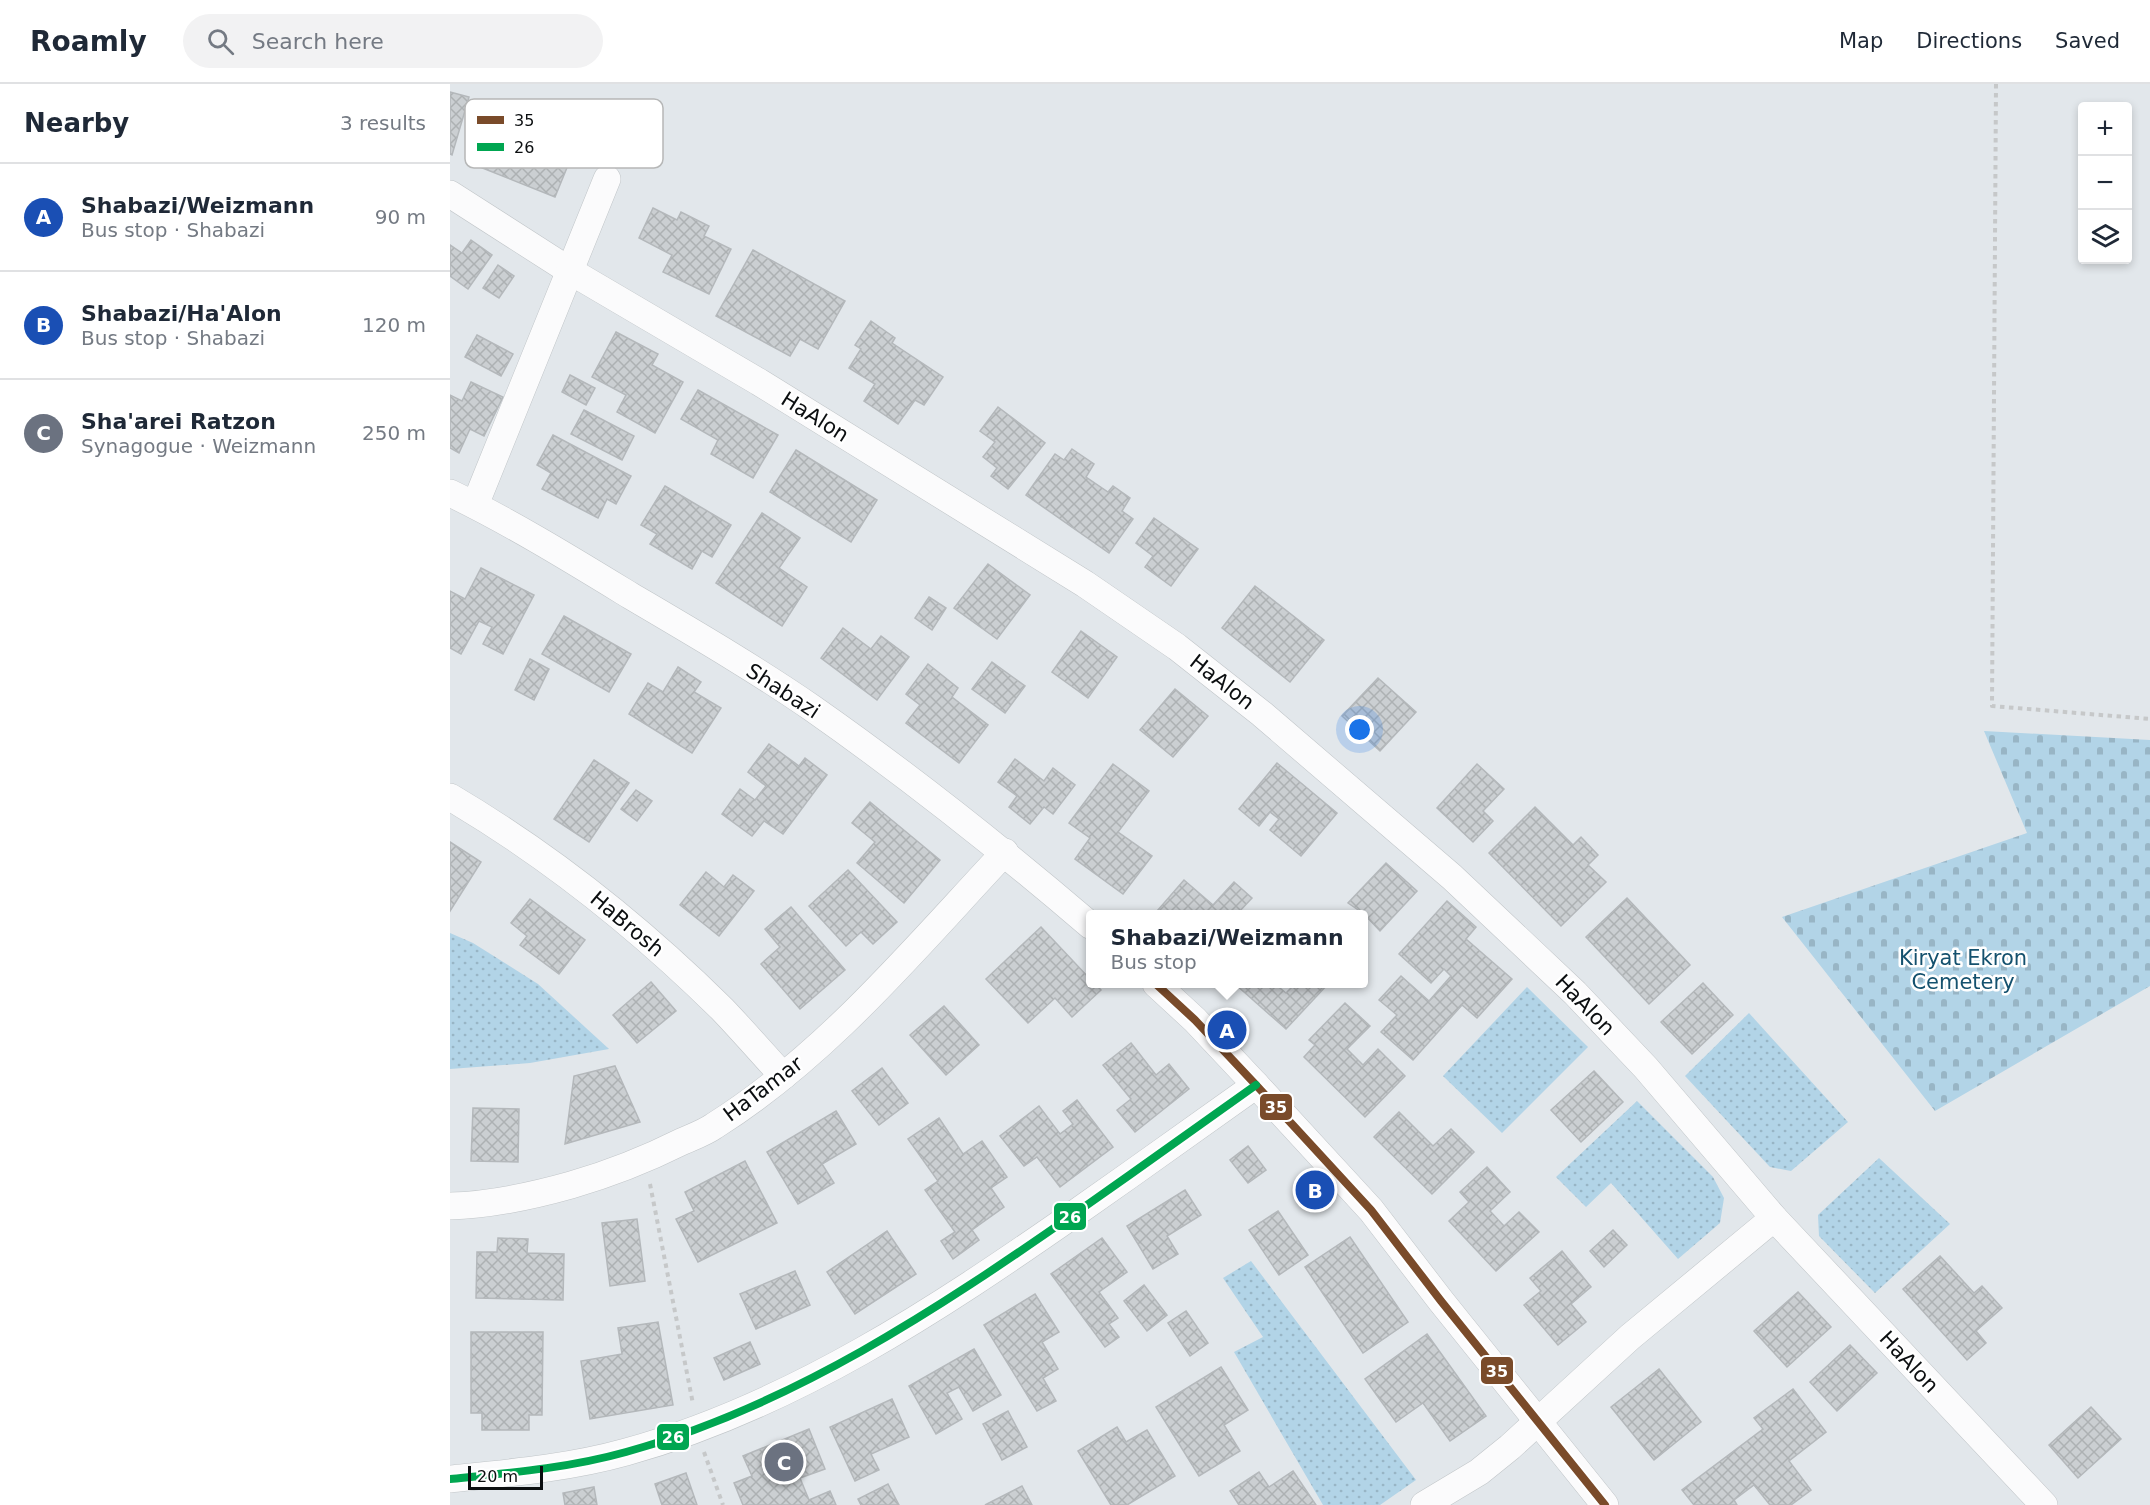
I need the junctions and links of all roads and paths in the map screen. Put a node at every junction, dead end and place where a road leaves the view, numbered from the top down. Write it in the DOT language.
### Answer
graph roads {
  1 [pos="1996,84"];
  2 [pos="607,179"];
  3 [pos="450,194"];
  4 [pos="570,271"];
  5 [pos="450,493"];
  6 [pos="475,505"];
  7 [pos="2150,719"];
  8 [pos="450,797"];
  9 [pos="1005,852"];
  10 [pos="1086,922"];
  11 [pos="1160,988"];
  12 [pos="783,1076"];
  13 [pos="1256,1085"];
  14 [pos="645,1160"];
  15 [pos="450,1206"];
  16 [pos="1773,1218"];
  17 [pos="1538,1421"];
  18 [pos="698,1429"];
  19 [pos="450,1479"];
  20 [pos="723,1505"];
  21 [pos="1424,1505"];
  22 [pos="1605,1505"];
  23 [pos="2044,1505"];
  1 -- 7 [label="path"];
  2 -- 4 [label="street"];
  3 -- 4 [label="street, HaAlon"];
  4 -- 6 [label="street"];
  4 -- 16 [label="street, HaAlon"];
  5 -- 6 [label="street, Shabazi"];
  6 -- 9 [label="street, Shabazi"];
  8 -- 12 [label="street, HaBrosh"];
  9 -- 10 [label="street, Shabazi"];
  9 -- 12 [label="street, HaTamar"];
  11 -- 13 [label="street"];
  12 -- 14 [label="street, HaTamar"];
  13 -- 17 [label="street"];
  13 -- 18 [label="street"];
  14 -- 15 [label="street, HaTamar"];
  14 -- 18 [label="path"];
  16 -- 17 [label="street"];
  16 -- 23 [label="street, HaAlon"];
  17 -- 21 [label="street"];
  17 -- 22 [label="street"];
  18 -- 19 [label="street"];
  18 -- 20 [label="path"];
}
